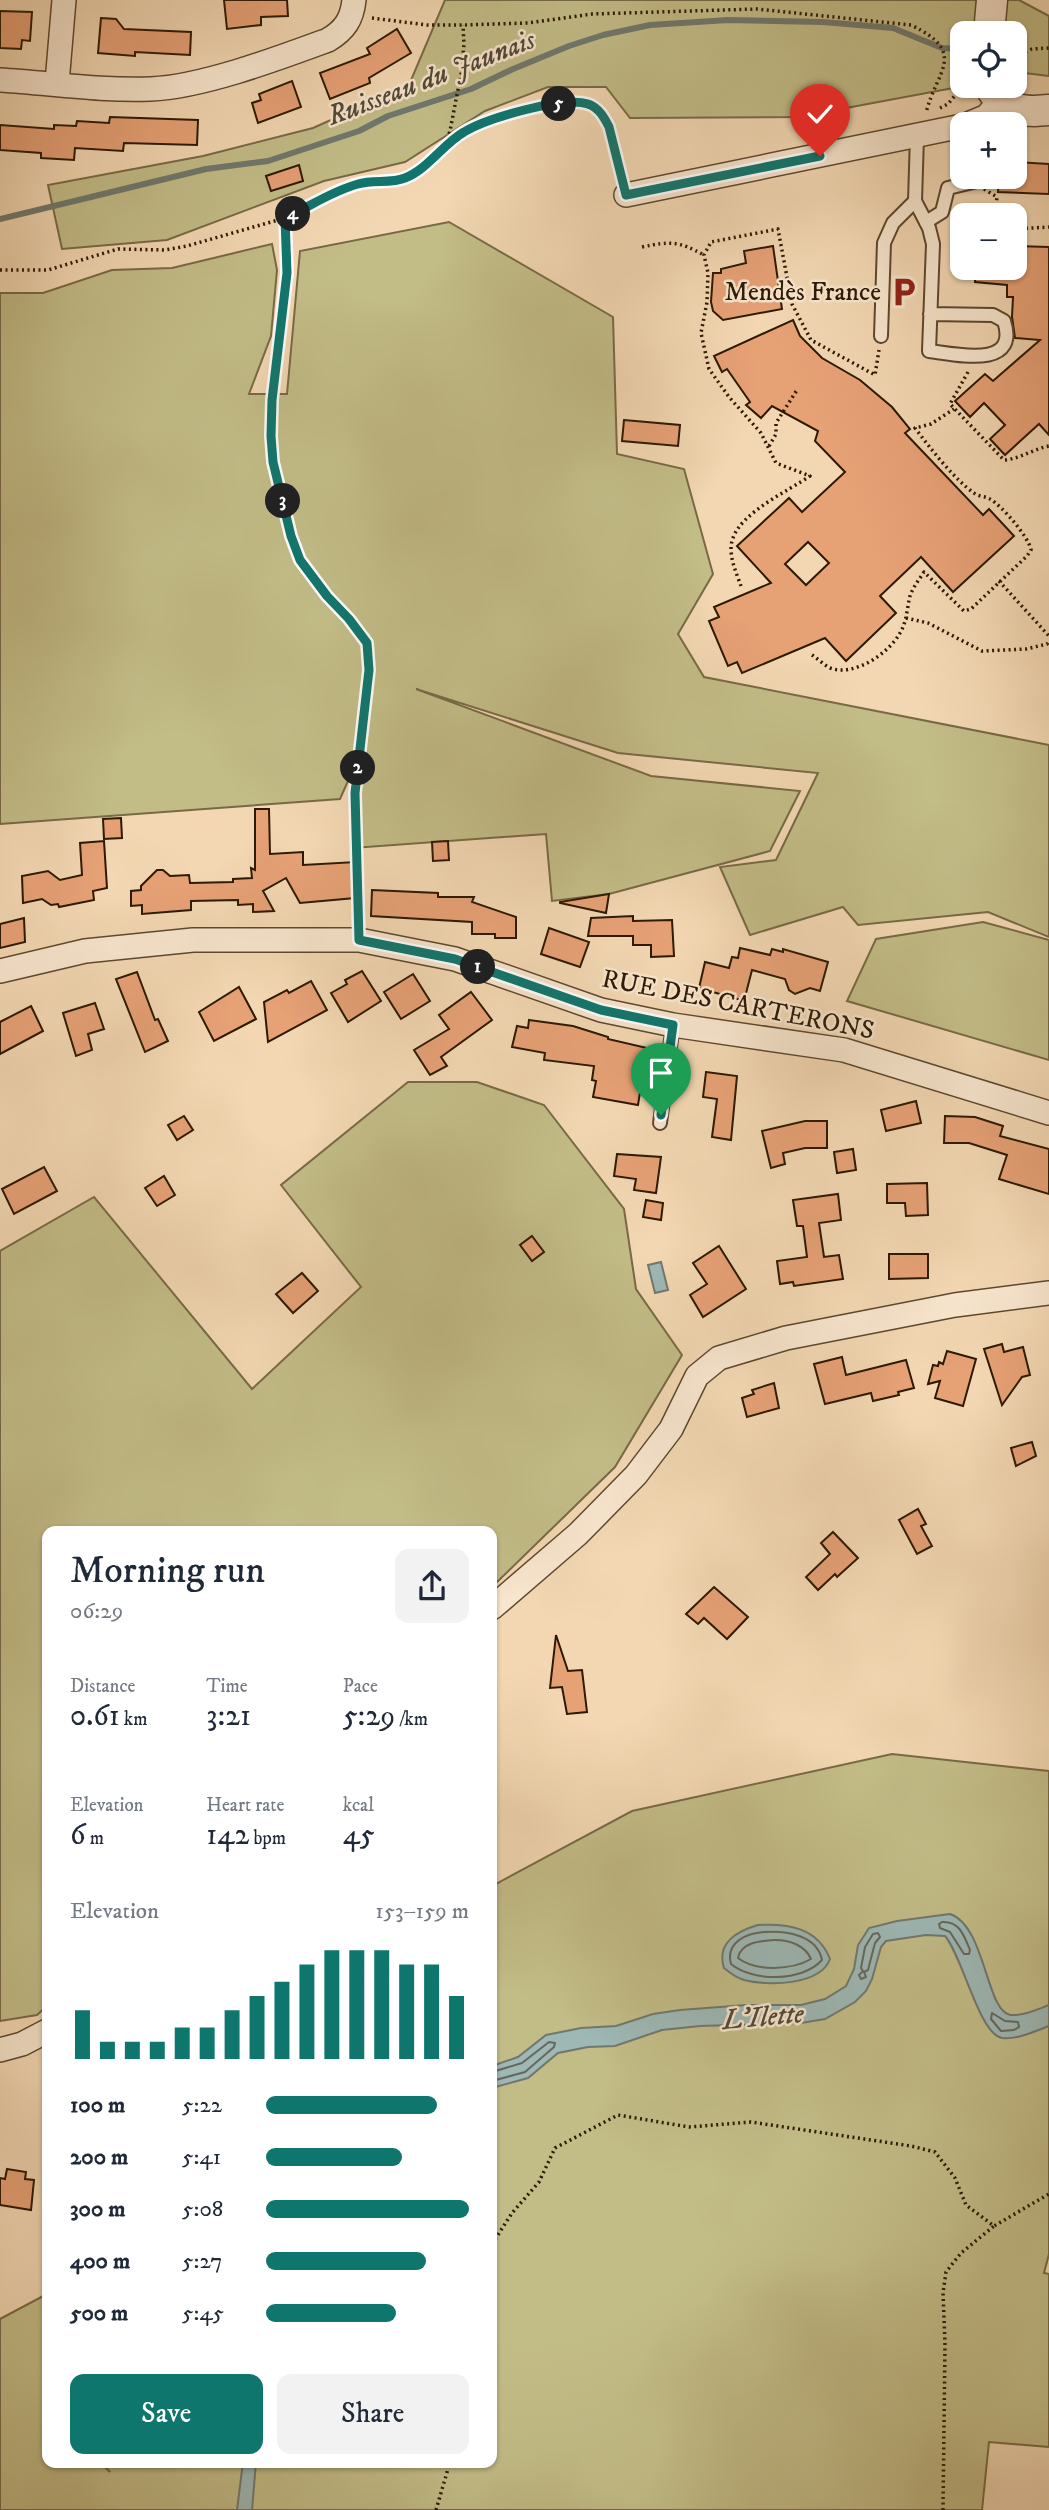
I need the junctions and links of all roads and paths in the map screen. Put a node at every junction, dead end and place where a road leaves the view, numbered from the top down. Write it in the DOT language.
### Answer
graph roads {
  1 [pos="64,0"];
  2 [pos="992,0"];
  3 [pos="353,7"];
  4 [pos="990,21"];
  5 [pos="463,26"];
  6 [pos="1049,48"];
  7 [pos="1027,51"];
  8 [pos="0,80"];
  9 [pos="57,83"];
  10 [pos="953,98"];
  11 [pos="1003,98"];
  12 [pos="1049,110"];
  13 [pos="950,126"];
  14 [pos="923,127"];
  15 [pos="446,144"];
  16 [pos="950,188"];
  17 [pos="984,189"];
  18 [pos="626,195"];
  19 [pos="915,201"];
  20 [pos="996,203"];
  21 [pos="285,218"];
  22 [pos="926,222"];
  23 [pos="1049,227"];
  24 [pos="1027,228"];
  25 [pos="642,247"];
  26 [pos="704,256"];
  27 [pos="0,270"];
  28 [pos="930,314"];
  29 [pos="881,336"];
  30 [pos="975,356"];
  31 [pos="797,390"];
  32 [pos="954,409"];
  33 [pos="1049,446"];
  34 [pos="768,447"];
  35 [pos="999,581"];
  36 [pos="741,586"];
  37 [pos="906,618"];
  38 [pos="1049,639"];
  39 [pos="812,655"];
  40 [pos="359,940"];
  41 [pos="0,971"];
  42 [pos="673,1025"];
  43 [pos="1049,1113"];
  44 [pos="660,1123"];
  45 [pos="1049,1293"];
  46 [pos="497,1604"];
  47 [pos="42,2034"];
  48 [pos="0,2050"];
  49 [pos="1049,2194"];
  50 [pos="994,2225"];
  51 [pos="497,2236"];
  52 [pos="448,2468"];
  53 [pos="436,2510"];
  54 [pos="943,2510"];
  1 -- 9 [label="street"];
  2 -- 4 [label="street"];
  3 -- 5 [label="path"];
  3 -- 9 [label="street"];
  5 -- 14 [label="path"];
  5 -- 15 [label="path"];
  6 -- 7 [label="path"];
  8 -- 9 [label="street"];
  10 -- 14 [label="path"];
  11 -- 12 [label="street"];
  13 -- 14 [label="street"];
  14 -- 18 [label="street"];
  14 -- 19 [label="lane"];
  15 -- 18 [label="path"];
  15 -- 21 [label="path"];
  16 -- 22 [label="lane"];
  17 -- 20 [label="path"];
  19 -- 22 [label="lane"];
  19 -- 29 [label="lane"];
  21 -- 27 [label="path"];
  21 -- 40 [label="path"];
  22 -- 28 [label="lane"];
  23 -- 24 [label="path"];
  25 -- 26 [label="path"];
  26 -- 29 [label="path"];
  26 -- 34 [label="path"];
  28 -- 30 [label="lane"];
  28 -- 30 [label="lane"];
  30 -- 32 [label="path"];
  31 -- 34 [label="path"];
  32 -- 33 [label="path"];
  32 -- 35 [label="path"];
  34 -- 36 [label="path"];
  35 -- 37 [label="path"];
  35 -- 38 [label="path"];
  37 -- 38 [label="path"];
  37 -- 39 [label="path"];
  40 -- 41 [label="street, RUE DES CARTERONS"];
  40 -- 42 [label="street, RUE DES CARTERONS"];
  42 -- 43 [label="street, RUE DES CARTERONS"];
  42 -- 44 [label="lane"];
  45 -- 46 [label="street"];
  47 -- 48 [label="street"];
  49 -- 50 [label="path"];
  50 -- 51 [label="path"];
  50 -- 54 [label="path"];
  52 -- 53 [label="path"];
}
